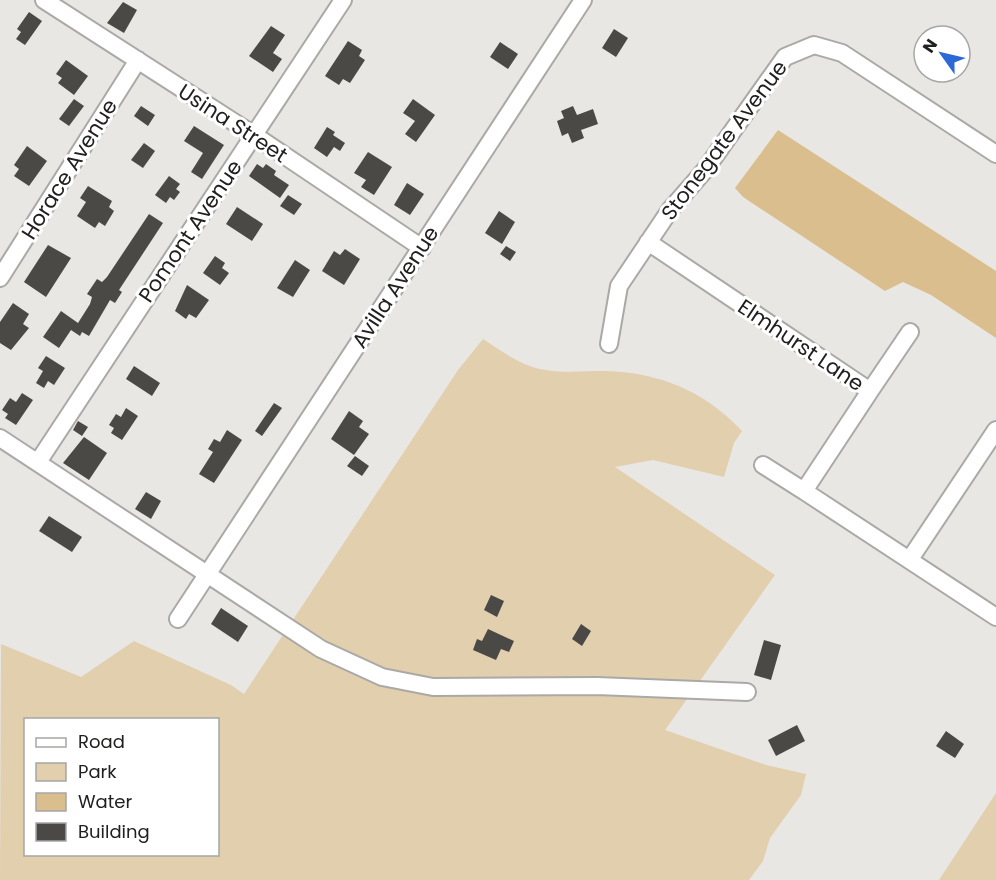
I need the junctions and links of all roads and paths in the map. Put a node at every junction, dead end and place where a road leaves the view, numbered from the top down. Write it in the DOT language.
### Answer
graph roads {
  1 [pos="44,0"];
  2 [pos="343,0"];
  3 [pos="583,0"];
  4 [pos="138,60"];
  5 [pos="254,135"];
  6 [pos="996,154"];
  7 [pos="648,242"];
  8 [pos="422,248"];
  9 [pos="0,278"];
  10 [pos="910,332"];
  11 [pos="609,344"];
  12 [pos="870,391"];
  13 [pos="996,430"];
  14 [pos="0,438"];
  15 [pos="38,462"];
  16 [pos="763,465"];
  17 [pos="804,491"];
  18 [pos="910,559"];
  19 [pos="206,574"];
  20 [pos="996,617"];
  21 [pos="178,619"];
  22 [pos="747,692"];
  1 -- 4 [label="street, Usina Street"];
  2 -- 5 [label="street, Pomont Avenue"];
  3 -- 8 [label="street, Avilla Avenue"];
  4 -- 5 [label="street, Usina Street"];
  4 -- 9 [label="street, Horace Avenue"];
  5 -- 8 [label="street, Usina Street"];
  5 -- 15 [label="street, Pomont Avenue"];
  6 -- 7 [label="street, Stonegate Avenue"];
  7 -- 11 [label="street, Stonegate Avenue"];
  7 -- 12 [label="street, Elmhurst Lane"];
  8 -- 19 [label="street, Avilla Avenue"];
  10 -- 12 [label="street"];
  12 -- 17 [label="street, Elmhurst Lane"];
  13 -- 18 [label="street"];
  14 -- 15 [label="street"];
  15 -- 19 [label="street"];
  16 -- 17 [label="street"];
  17 -- 18 [label="street"];
  18 -- 20 [label="street"];
  19 -- 21 [label="street, Avilla Avenue"];
  19 -- 22 [label="street"];
}
